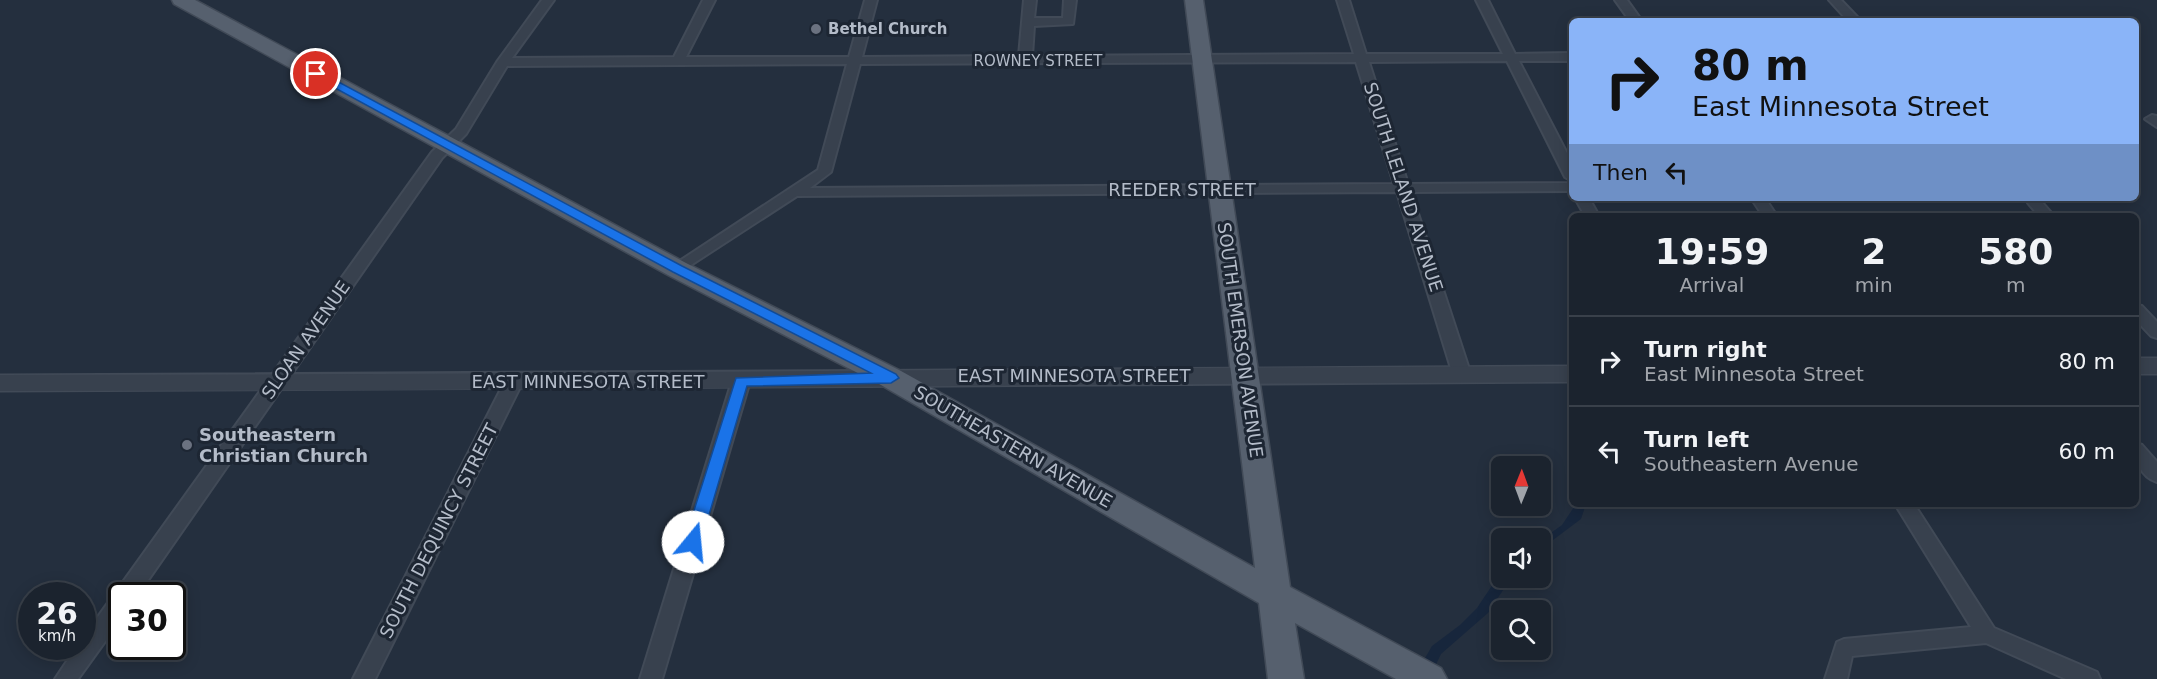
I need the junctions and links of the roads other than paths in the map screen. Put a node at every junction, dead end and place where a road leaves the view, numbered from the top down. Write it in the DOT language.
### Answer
graph roads {
  1 [pos="182,0"];
  2 [pos="548,0"];
  3 [pos="709,0"];
  4 [pos="871,0"];
  5 [pos="1030,0"];
  6 [pos="1070,0"];
  7 [pos="1194,0"];
  8 [pos="1343,0"];
  9 [pos="1482,0"];
  10 [pos="1621,0"];
  11 [pos="1834,0"];
  12 [pos="1634,18"];
  13 [pos="1852,18"];
  14 [pos="1028,22"];
  15 [pos="1511,57"];
  16 [pos="1569,57"];
  17 [pos="1362,59"];
  18 [pos="1202,60"];
  19 [pos="1025,61"];
  20 [pos="503,62"];
  21 [pos="678,62"];
  22 [pos="854,62"];
  23 [pos="447,145"];
  24 [pos="1569,171"];
  25 [pos="1569,187"];
  26 [pos="1404,188"];
  27 [pos="1220,190"];
  28 [pos="792,192"];
  29 [pos="2035,203"];
  30 [pos="2044,213"];
  31 [pos="677,269"];
  32 [pos="2139,313"];
  33 [pos="2157,332"];
  34 [pos="2139,366"];
  35 [pos="2157,366"];
  36 [pos="1569,374"];
  37 [pos="1245,375"];
  38 [pos="1462,375"];
  39 [pos="891,378"];
  40 [pos="741,381"];
  41 [pos="0,383"];
  42 [pos="276,383"];
  43 [pos="513,383"];
  44 [pos="2139,454"];
  45 [pos="2157,475"];
  46 [pos="1906,507"];
  47 [pos="135,582"];
  48 [pos="1274,595"];
  49 [pos="108,620"];
  50 [pos="1987,634"];
  51 [pos="1419,673"];
  52 [pos="66,679"];
  53 [pos="364,679"];
  54 [pos="651,679"];
  55 [pos="1286,679"];
  56 [pos="1836,679"];
  57 [pos="2089,679"];
  1 -- 23 [label="main road, SOUTHEASTERN AVENUE"];
  2 -- 20 [label="street, SLOAN AVENUE"];
  3 -- 21 [label="street"];
  4 -- 22 [label="street"];
  5 -- 14 [label="street"];
  6 -- 14 [label="street"];
  7 -- 18 [label="main road, SOUTH EMERSON AVENUE"];
  8 -- 17 [label="street, SOUTH LELAND AVENUE"];
  9 -- 15 [label="street"];
  10 -- 12 [label="street"];
  11 -- 13 [label="street"];
  14 -- 19 [label="street"];
  15 -- 16 [label="street, ROWNEY STREET"];
  15 -- 17 [label="street, ROWNEY STREET"];
  15 -- 24 [label="street"];
  17 -- 18 [label="street, ROWNEY STREET"];
  17 -- 26 [label="street, SOUTH LELAND AVENUE"];
  18 -- 19 [label="street, ROWNEY STREET"];
  18 -- 27 [label="main road, SOUTH EMERSON AVENUE"];
  19 -- 22 [label="street, ROWNEY STREET"];
  20 -- 21 [label="street, ROWNEY STREET"];
  20 -- 23 [label="street, SLOAN AVENUE"];
  21 -- 22 [label="street, ROWNEY STREET"];
  22 -- 28 [label="street"];
  23 -- 31 [label="main road, SOUTHEASTERN AVENUE"];
  23 -- 42 [label="street, SLOAN AVENUE"];
  25 -- 26 [label="street, REEDER STREET"];
  26 -- 27 [label="street, REEDER STREET"];
  26 -- 38 [label="street, SOUTH LELAND AVENUE"];
  27 -- 28 [label="street, REEDER STREET"];
  27 -- 37 [label="main road, SOUTH EMERSON AVENUE"];
  28 -- 31 [label="street"];
  29 -- 30 [label="street"];
  31 -- 39 [label="main road, SOUTHEASTERN AVENUE"];
  32 -- 33 [label="street"];
  34 -- 35 [label="street"];
  36 -- 38 [label="street, EAST MINNESOTA STREET"];
  37 -- 38 [label="street, EAST MINNESOTA STREET"];
  37 -- 39 [label="street, EAST MINNESOTA STREET"];
  37 -- 48 [label="main road, SOUTH EMERSON AVENUE"];
  39 -- 40 [label="street, EAST MINNESOTA STREET"];
  39 -- 48 [label="main road, SOUTHEASTERN AVENUE"];
  40 -- 43 [label="street, EAST MINNESOTA STREET"];
  40 -- 54 [label="street"];
  41 -- 42 [label="street, EAST MINNESOTA STREET"];
  42 -- 43 [label="street, EAST MINNESOTA STREET"];
  42 -- 47 [label="street, SLOAN AVENUE"];
  43 -- 53 [label="street, SOUTH DEQUINCY STREET"];
  44 -- 45 [label="street"];
  46 -- 50 [label="street"];
  48 -- 51 [label="main road, SOUTHEASTERN AVENUE"];
  48 -- 55 [label="main road, SOUTH EMERSON AVENUE"];
  49 -- 52 [label="street"];
  50 -- 56 [label="street"];
  50 -- 57 [label="street"];
}
